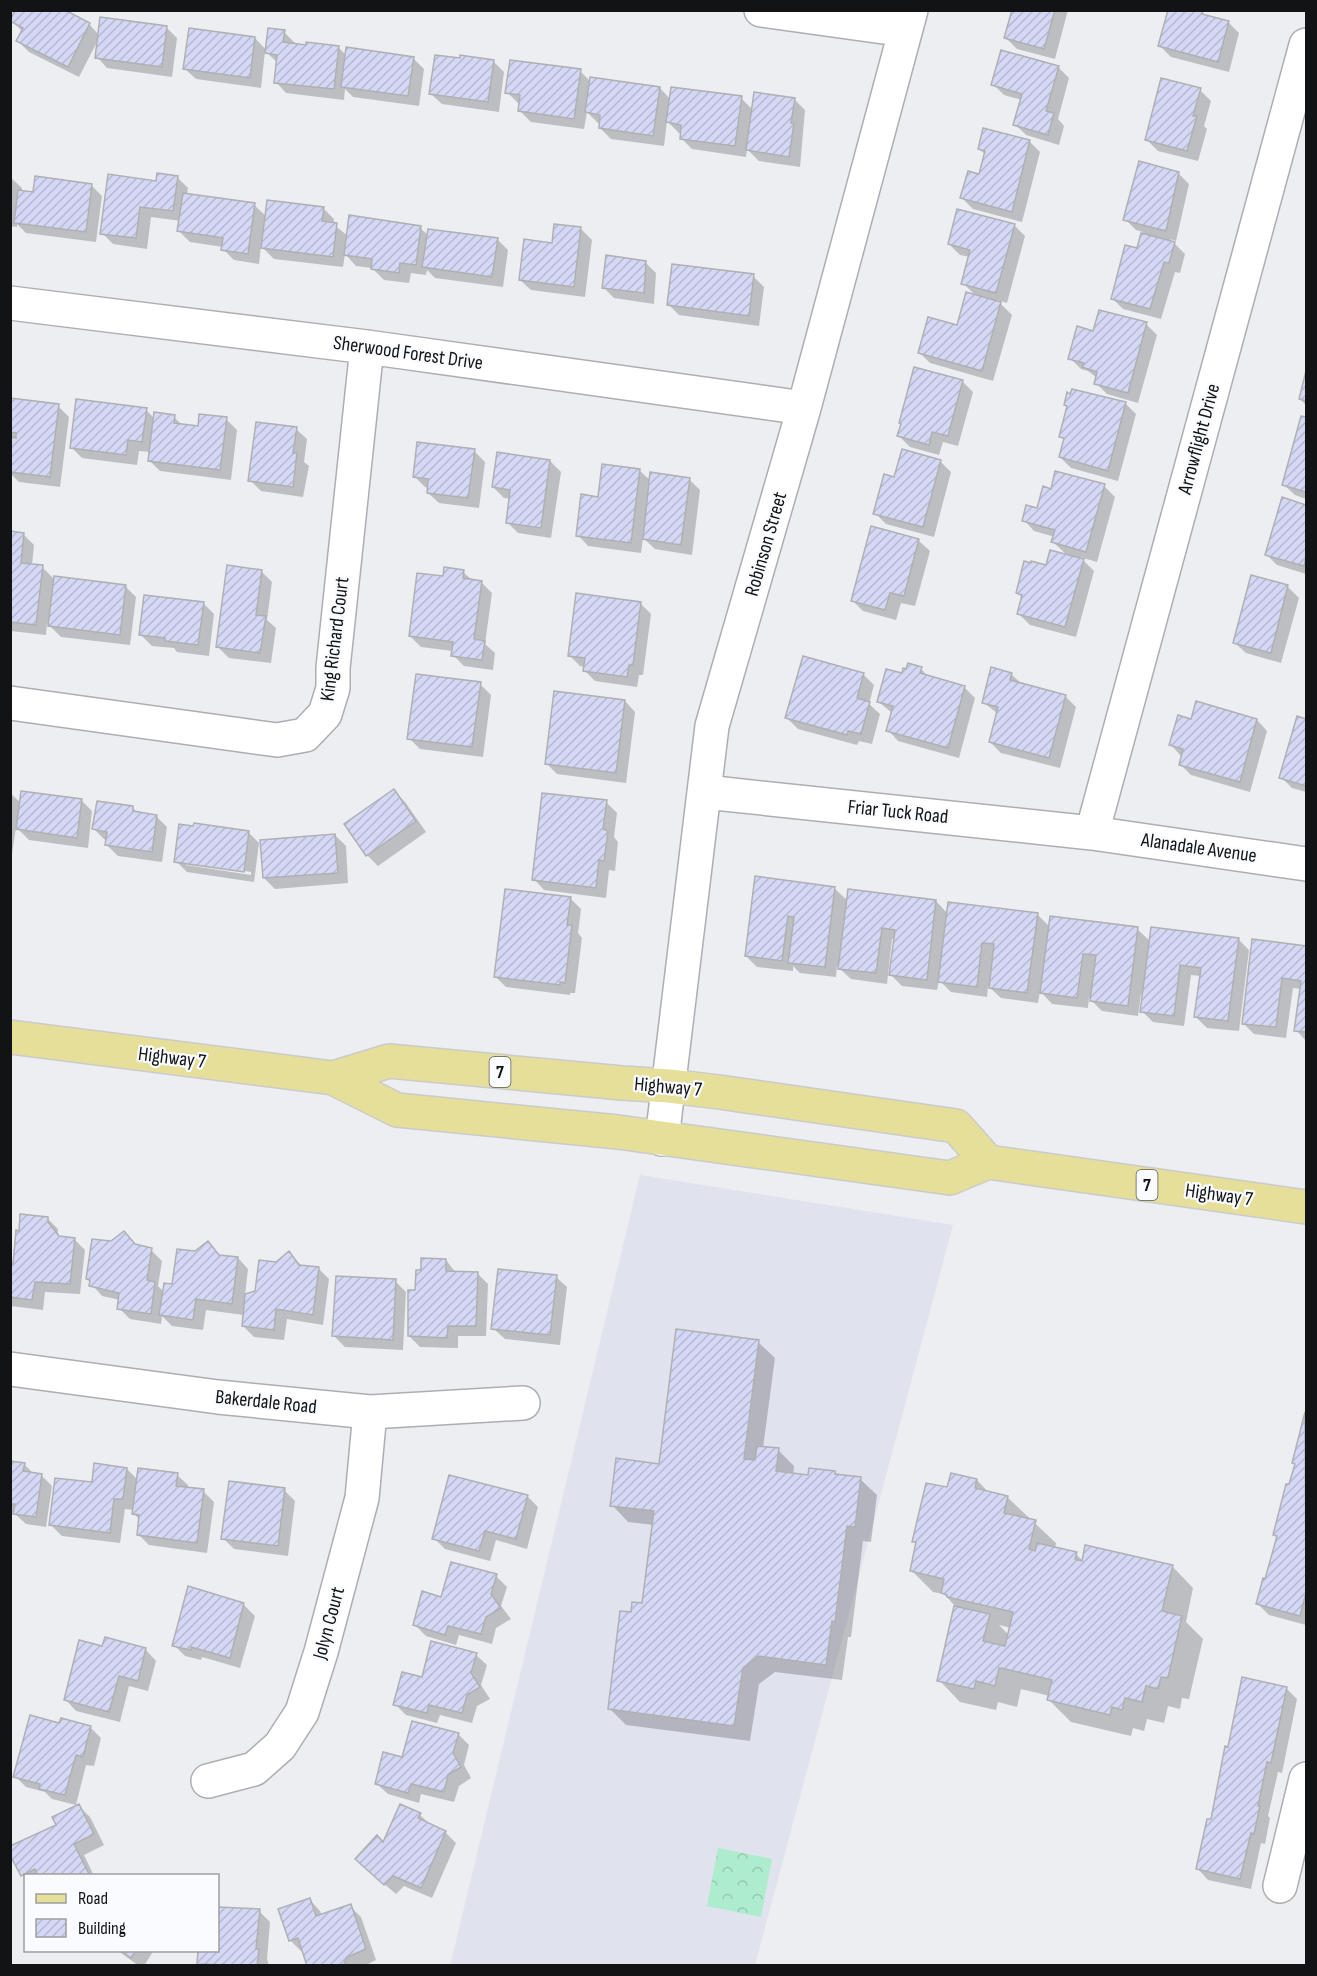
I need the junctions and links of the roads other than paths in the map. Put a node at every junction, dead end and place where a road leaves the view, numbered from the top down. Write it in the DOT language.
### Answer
graph roads {
  1 [pos="761,10"];
  2 [pos="908,20"];
  3 [pos="1306,45"];
  4 [pos="10,303"];
  5 [pos="366,347"];
  6 [pos="804,408"];
  7 [pos="10,703"];
  8 [pos="705,792"];
  9 [pos="1092,833"];
  10 [pos="1306,864"];
  11 [pos="10,1037"];
  12 [pos="333,1078"];
  13 [pos="669,1086"];
  14 [pos="662,1139"];
  15 [pos="988,1162"];
  16 [pos="1306,1207"];
  17 [pos="10,1369"];
  18 [pos="523,1403"];
  19 [pos="370,1412"];
  20 [pos="1306,1779"];
  21 [pos="208,1781"];
  22 [pos="1280,1886"];
  1 -- 2 [label="street"];
  2 -- 6 [label="street, Robinson Street"];
  3 -- 9 [label="street, Arrowflight Drive"];
  4 -- 5 [label="street, Sherwood Forest Drive"];
  5 -- 6 [label="street, Sherwood Forest Drive"];
  5 -- 7 [label="street, King Richard Court"];
  6 -- 8 [label="street, Robinson Street"];
  8 -- 9 [label="street, Friar Tuck Road"];
  8 -- 13 [label="street, Robinson Street"];
  9 -- 10 [label="street, Alanadale Avenue"];
  11 -- 12 [label="main road, Highway 7 / 7"];
  12 -- 13 [label="main road, Highway 7 / 7"];
  12 -- 14 [label="main road, Highway 7 / 7"];
  13 -- 14 [label="street"];
  13 -- 15 [label="main road, Highway 7 / 7"];
  14 -- 15 [label="main road, Highway 7 / 7"];
  15 -- 16 [label="main road, Highway 7 / 7"];
  17 -- 19 [label="street, Bakerdale Road"];
  18 -- 19 [label="street, Bakerdale Road"];
  19 -- 21 [label="street, Jolyn Court"];
  20 -- 22 [label="street"];
}
